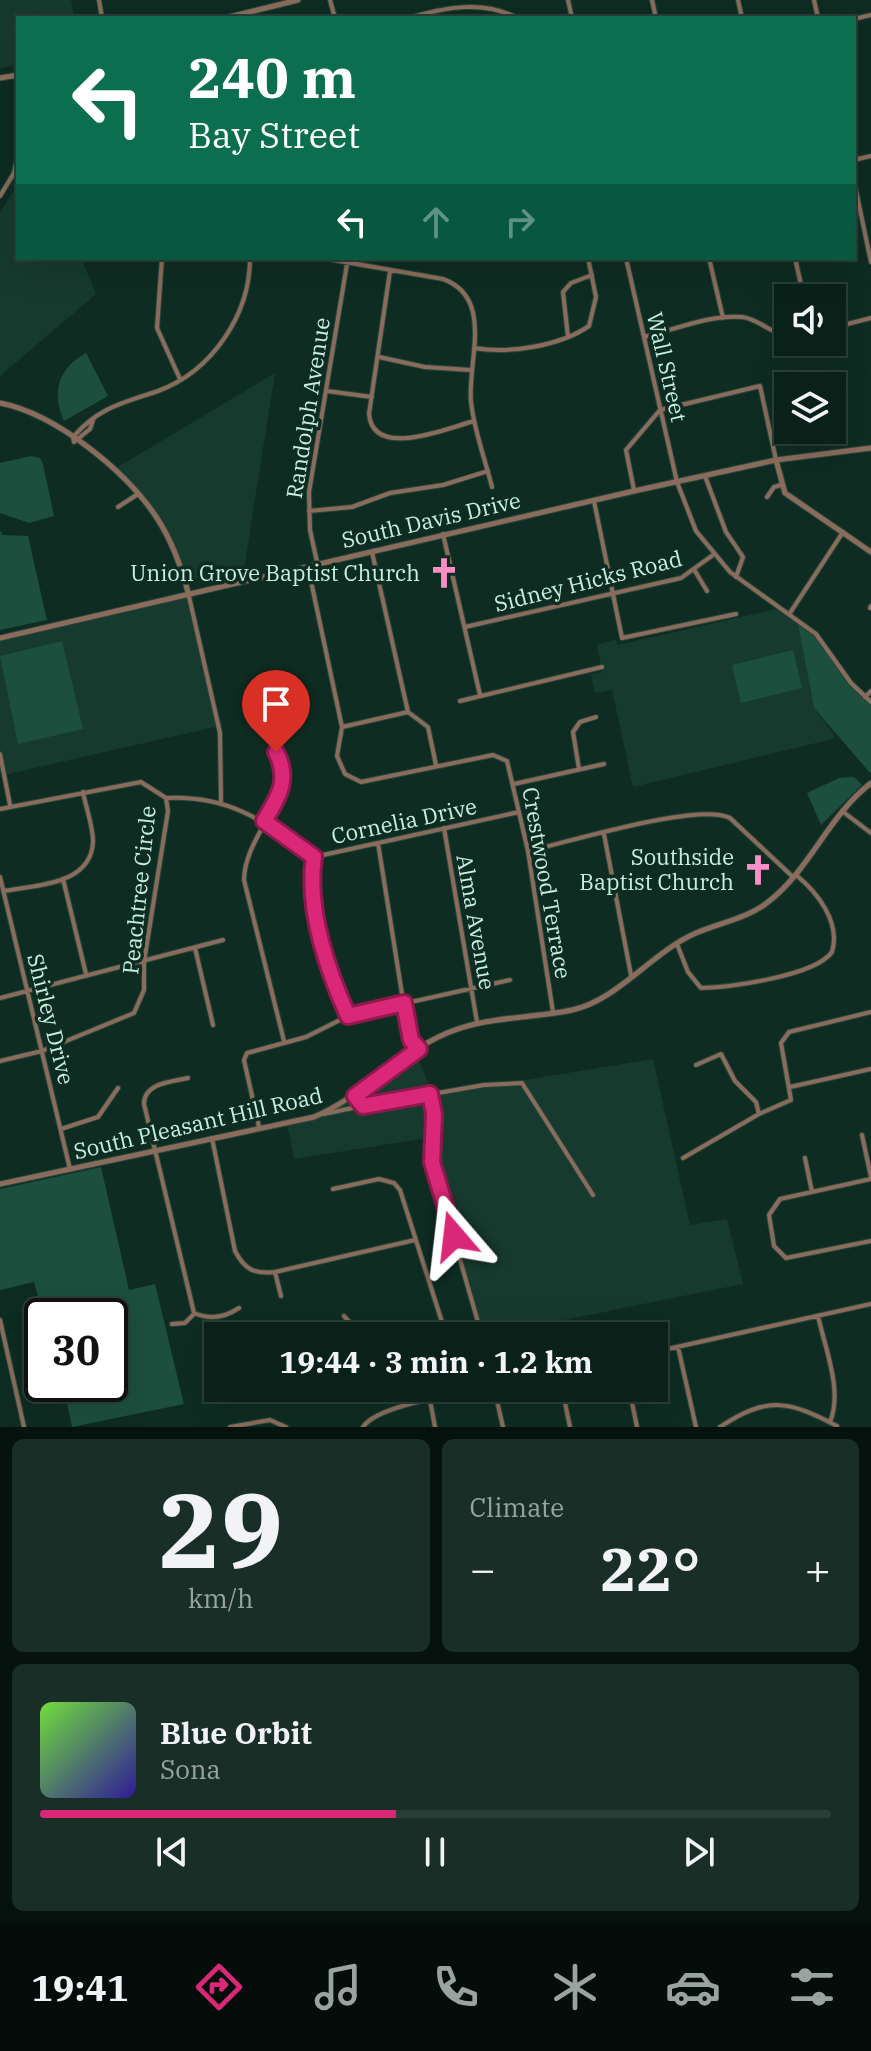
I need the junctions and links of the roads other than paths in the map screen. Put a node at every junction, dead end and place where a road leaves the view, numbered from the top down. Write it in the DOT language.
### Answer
graph roads {
  1 [pos="298,0"];
  2 [pos="475,2"];
  3 [pos="439,9"];
  4 [pos="233,16"];
  5 [pos="416,16"];
  6 [pos="441,16"];
  7 [pos="514,16"];
  8 [pos="16,164"];
  9 [pos="856,191"];
  10 [pos="0,196"];
  11 [pos="162,260"];
  12 [pos="250,260"];
  13 [pos="347,260"];
  14 [pos="588,260"];
  15 [pos="626,260"];
  16 [pos="709,260"];
  17 [pos="795,260"];
  18 [pos="871,262"];
  19 [pos="390,271"];
  20 [pos="592,275"];
  21 [pos="801,284"];
  22 [pos="723,318"];
  23 [pos="871,318"];
  24 [pos="846,324"];
  25 [pos="774,332"];
  26 [pos="568,337"];
  27 [pos="644,337"];
  28 [pos="474,348"];
  29 [pos="378,356"];
  30 [pos="471,370"];
  31 [pos="180,379"];
  32 [pos="327,391"];
  33 [pos="372,397"];
  34 [pos="0,403"];
  35 [pos="660,410"];
  36 [pos="474,421"];
  37 [pos="76,439"];
  38 [pos="871,448"];
  39 [pos="776,460"];
  40 [pos="488,471"];
  41 [pos="705,476"];
  42 [pos="677,482"];
  43 [pos="781,485"];
  44 [pos="492,487"];
  45 [pos="634,491"];
  46 [pos="138,494"];
  47 [pos="767,497"];
  48 [pos="594,501"];
  49 [pos="118,507"];
  50 [pos="309,511"];
  51 [pos="843,532"];
  52 [pos="443,534"];
  53 [pos="371,550"];
  54 [pos="871,552"];
  55 [pos="713,555"];
  56 [pos="317,562"];
  57 [pos="307,564"];
  58 [pos="695,571"];
  59 [pos="736,577"];
  60 [pos="707,591"];
  61 [pos="188,592"];
  62 [pos="612,593"];
  63 [pos="790,613"];
  64 [pos="736,614"];
  65 [pos="465,627"];
  66 [pos="0,638"];
  67 [pos="602,667"];
  68 [pos="871,691"];
  69 [pos="480,695"];
  70 [pos="865,697"];
  71 [pos="460,701"];
  72 [pos="871,702"];
  73 [pos="408,712"];
  74 [pos="596,717"];
  75 [pos="342,727"];
  76 [pos="276,752"];
  77 [pos="0,754"];
  78 [pos="604,764"];
  79 [pos="436,765"];
  80 [pos="579,769"];
  81 [pos="871,783"];
  82 [pos="514,784"];
  83 [pos="83,792"];
  84 [pos="166,798"];
  85 [pos="221,801"];
  86 [pos="10,805"];
  87 [pos="0,809"];
  88 [pos="842,811"];
  89 [pos="519,812"];
  90 [pos="264,821"];
  91 [pos="444,828"];
  92 [pos="871,833"];
  93 [pos="604,834"];
  94 [pos="378,843"];
  95 [pos="528,851"];
  96 [pos="314,857"];
  97 [pos="794,876"];
  98 [pos="0,877"];
  99 [pos="63,879"];
  100 [pos="4,891"];
  101 [pos="223,940"];
  102 [pos="677,944"];
  103 [pos="195,948"];
  104 [pos="144,962"];
  105 [pos="86,975"];
  106 [pos="631,975"];
  107 [pos="510,980"];
  108 [pos="471,988"];
  109 [pos="27,991"];
  110 [pos="0,998"];
  111 [pos="404,1003"];
  112 [pos="553,1012"];
  113 [pos="871,1012"];
  114 [pos="348,1016"];
  115 [pos="477,1022"];
  116 [pos="213,1025"];
  117 [pos="284,1041"];
  118 [pos="419,1049"];
  119 [pos="42,1051"];
  120 [pos="0,1061"];
  121 [pos="696,1065"];
  122 [pos="871,1069"];
  123 [pos="188,1078"];
  124 [pos="790,1087"];
  125 [pos="118,1088"];
  126 [pos="430,1094"];
  127 [pos="355,1096"];
  128 [pos="363,1106"];
  129 [pos="759,1114"];
  130 [pos="314,1117"];
  131 [pos="259,1127"];
  132 [pos="61,1129"];
  133 [pos="862,1135"];
  134 [pos="212,1137"];
  135 [pos="157,1150"];
  136 [pos="683,1158"];
  137 [pos="805,1158"];
  138 [pos="70,1169"];
  139 [pos="871,1178"];
  140 [pos="0,1184"];
  141 [pos="333,1189"];
  142 [pos="812,1192"];
  143 [pos="593,1195"];
  144 [pos="415,1240"];
  145 [pos="871,1241"];
  146 [pos="275,1272"];
  147 [pos="281,1296"];
  148 [pos="871,1304"];
  149 [pos="239,1308"];
  150 [pos="194,1313"];
  151 [pos="344,1316"];
  152 [pos="818,1316"];
  153 [pos="0,1320"];
  154 [pos="349,1322"];
  155 [pos="442,1322"];
  156 [pos="479,1322"];
  157 [pos="172,1324"];
  158 [pos="678,1347"];
  159 [pos="668,1349"];
  160 [pos="422,1402"];
  161 [pos="430,1402"];
  162 [pos="496,1402"];
  163 [pos="565,1402"];
  164 [pos="632,1402"];
  165 [pos="830,1422"];
  166 [pos="837,1426"];
  167 [pos="24,1427"];
  168 [pos="230,1427"];
  169 [pos="286,1427"];
  170 [pos="363,1427"];
  171 [pos="435,1427"];
  172 [pos="503,1427"];
  173 [pos="570,1427"];
  174 [pos="637,1427"];
  175 [pos="696,1427"];
  176 [pos="720,1427"];
  1 -- 4 [label="street"];
  2 -- 3 [label="street"];
  2 -- 7 [label="street"];
  3 -- 5 [label="street"];
  3 -- 6 [label="street"];
  8 -- 10 [label="street"];
  9 -- 18 [label="street"];
  11 -- 31 [label="street"];
  12 -- 31 [label="street"];
  13 -- 19 [label="street"];
  13 -- 32 [label="street, Randolph Avenue"];
  14 -- 20 [label="street"];
  15 -- 27 [label="street, Wall Street"];
  16 -- 22 [label="street"];
  17 -- 21 [label="street"];
  19 -- 28 [label="street"];
  19 -- 29 [label="street"];
  20 -- 26 [label="street"];
  20 -- 26 [label="street"];
  22 -- 25 [label="street"];
  22 -- 27 [label="street"];
  23 -- 24 [label="street"];
  26 -- 28 [label="street"];
  27 -- 35 [label="street, Wall Street"];
  28 -- 30 [label="street"];
  29 -- 30 [label="street"];
  29 -- 33 [label="street"];
  30 -- 36 [label="street"];
  31 -- 37 [label="street"];
  32 -- 33 [label="street"];
  32 -- 50 [label="street, Randolph Avenue"];
  33 -- 36 [label="street"];
  34 -- 37 [label="street"];
  35 -- 39 [label="street"];
  35 -- 42 [label="street, Wall Street"];
  35 -- 45 [label="street"];
  36 -- 40 [label="street"];
  37 -- 46 [label="street"];
  38 -- 39 [label="street, South Davis Drive"];
  39 -- 41 [label="street, South Davis Drive"];
  39 -- 43 [label="street"];
  40 -- 44 [label="street"];
  40 -- 50 [label="street"];
  41 -- 42 [label="street, South Davis Drive"];
  41 -- 59 [label="street"];
  42 -- 45 [label="street, South Davis Drive"];
  42 -- 55 [label="street, Wall Street"];
  43 -- 47 [label="street"];
  43 -- 51 [label="street"];
  45 -- 48 [label="street, South Davis Drive"];
  46 -- 49 [label="street"];
  46 -- 61 [label="street"];
  48 -- 52 [label="street, South Davis Drive"];
  48 -- 62 [label="street"];
  50 -- 56 [label="street, Randolph Avenue"];
  51 -- 54 [label="street"];
  51 -- 63 [label="street"];
  52 -- 53 [label="street, South Davis Drive"];
  52 -- 65 [label="street"];
  53 -- 56 [label="street, South Davis Drive"];
  53 -- 73 [label="street"];
  55 -- 58 [label="street, Sidney Hicks Road"];
  55 -- 59 [label="street, Wall Street"];
  56 -- 57 [label="street, South Davis Drive"];
  57 -- 61 [label="street, South Davis Drive"];
  57 -- 75 [label="street, Crestwood Terrace"];
  58 -- 60 [label="street"];
  58 -- 62 [label="street, Sidney Hicks Road"];
  59 -- 63 [label="street, Wall Street"];
  61 -- 66 [label="street, South Davis Drive"];
  61 -- 85 [label="street"];
  62 -- 64 [label="street"];
  62 -- 65 [label="street, Sidney Hicks Road"];
  63 -- 70 [label="street, Wall Street"];
  65 -- 69 [label="street"];
  67 -- 69 [label="street"];
  68 -- 70 [label="street"];
  69 -- 71 [label="street"];
  70 -- 72 [label="street, Wall Street"];
  73 -- 75 [label="street"];
  73 -- 79 [label="street"];
  74 -- 80 [label="street"];
  75 -- 79 [label="street, Crestwood Terrace"];
  76 -- 90 [label="street"];
  77 -- 86 [label="street"];
  78 -- 80 [label="street"];
  79 -- 82 [label="street, Crestwood Terrace"];
  80 -- 82 [label="street"];
  81 -- 88 [label="street, South Pleasant Hill Road"];
  82 -- 89 [label="street, Crestwood Terrace"];
  83 -- 84 [label="street, Peachtree Circle"];
  83 -- 86 [label="street, Peachtree Circle"];
  83 -- 99 [label="street"];
  84 -- 85 [label="street, Cornelia Drive"];
  84 -- 104 [label="street, Peachtree Circle"];
  85 -- 90 [label="street, Cornelia Drive"];
  86 -- 87 [label="street, Peachtree Circle"];
  88 -- 92 [label="street"];
  88 -- 97 [label="street, South Pleasant Hill Road"];
  89 -- 91 [label="street, Cornelia Drive"];
  89 -- 95 [label="street, Crestwood Terrace"];
  90 -- 96 [label="street, Cornelia Drive"];
  90 -- 117 [label="street"];
  91 -- 94 [label="street, Cornelia Drive"];
  91 -- 108 [label="street, Alma Avenue"];
  93 -- 95 [label="street"];
  93 -- 97 [label="street"];
  93 -- 106 [label="street"];
  94 -- 96 [label="street, Cornelia Drive"];
  94 -- 111 [label="street"];
  95 -- 112 [label="street, Crestwood Terrace"];
  96 -- 114 [label="street"];
  97 -- 102 [label="street, South Pleasant Hill Road"];
  97 -- 102 [label="street"];
  98 -- 100 [label="street, Shirley Drive"];
  99 -- 100 [label="street"];
  99 -- 105 [label="street"];
  100 -- 109 [label="street, Shirley Drive"];
  101 -- 103 [label="street"];
  102 -- 106 [label="street, South Pleasant Hill Road"];
  103 -- 104 [label="street"];
  103 -- 116 [label="street"];
  104 -- 105 [label="street"];
  104 -- 119 [label="street, Peachtree Circle"];
  105 -- 109 [label="street"];
  106 -- 112 [label="street, South Pleasant Hill Road"];
  107 -- 108 [label="street"];
  108 -- 111 [label="street"];
  108 -- 115 [label="street, Alma Avenue"];
  109 -- 110 [label="street"];
  109 -- 119 [label="street, Shirley Drive"];
  111 -- 114 [label="street"];
  111 -- 118 [label="street"];
  112 -- 115 [label="street, South Pleasant Hill Road"];
  113 -- 124 [label="street"];
  114 -- 117 [label="street"];
  115 -- 118 [label="street, South Pleasant Hill Road"];
  117 -- 131 [label="street"];
  118 -- 127 [label="street, South Pleasant Hill Road"];
  119 -- 120 [label="street, Peachtree Circle"];
  119 -- 132 [label="street, Shirley Drive"];
  121 -- 129 [label="street"];
  122 -- 124 [label="street"];
  123 -- 135 [label="street"];
  124 -- 129 [label="street"];
  125 -- 132 [label="street"];
  126 -- 128 [label="street"];
  126 -- 143 [label="street"];
  126 -- 156 [label="street"];
  127 -- 128 [label="street"];
  127 -- 130 [label="street, South Pleasant Hill Road"];
  128 -- 130 [label="street"];
  129 -- 136 [label="street"];
  130 -- 131 [label="street, South Pleasant Hill Road"];
  131 -- 134 [label="street, South Pleasant Hill Road"];
  132 -- 138 [label="street, Shirley Drive"];
  133 -- 139 [label="street"];
  134 -- 135 [label="street, South Pleasant Hill Road"];
  134 -- 146 [label="street"];
  135 -- 138 [label="street, South Pleasant Hill Road"];
  135 -- 150 [label="street"];
  137 -- 142 [label="street"];
  138 -- 140 [label="street, South Pleasant Hill Road"];
  139 -- 142 [label="street"];
  141 -- 144 [label="street"];
  142 -- 145 [label="street"];
  144 -- 146 [label="street"];
  144 -- 155 [label="street"];
  146 -- 147 [label="street"];
  148 -- 152 [label="street"];
  149 -- 150 [label="street"];
  150 -- 157 [label="street"];
  151 -- 154 [label="street"];
  152 -- 158 [label="street"];
  152 -- 165 [label="street"];
  153 -- 167 [label="street"];
  158 -- 159 [label="street"];
  158 -- 175 [label="street"];
  160 -- 170 [label="street"];
  161 -- 171 [label="street"];
  162 -- 172 [label="street"];
  163 -- 173 [label="street"];
  164 -- 174 [label="street"];
  165 -- 166 [label="street"];
  165 -- 176 [label="street"];
  168 -- 169 [label="street"];
}
